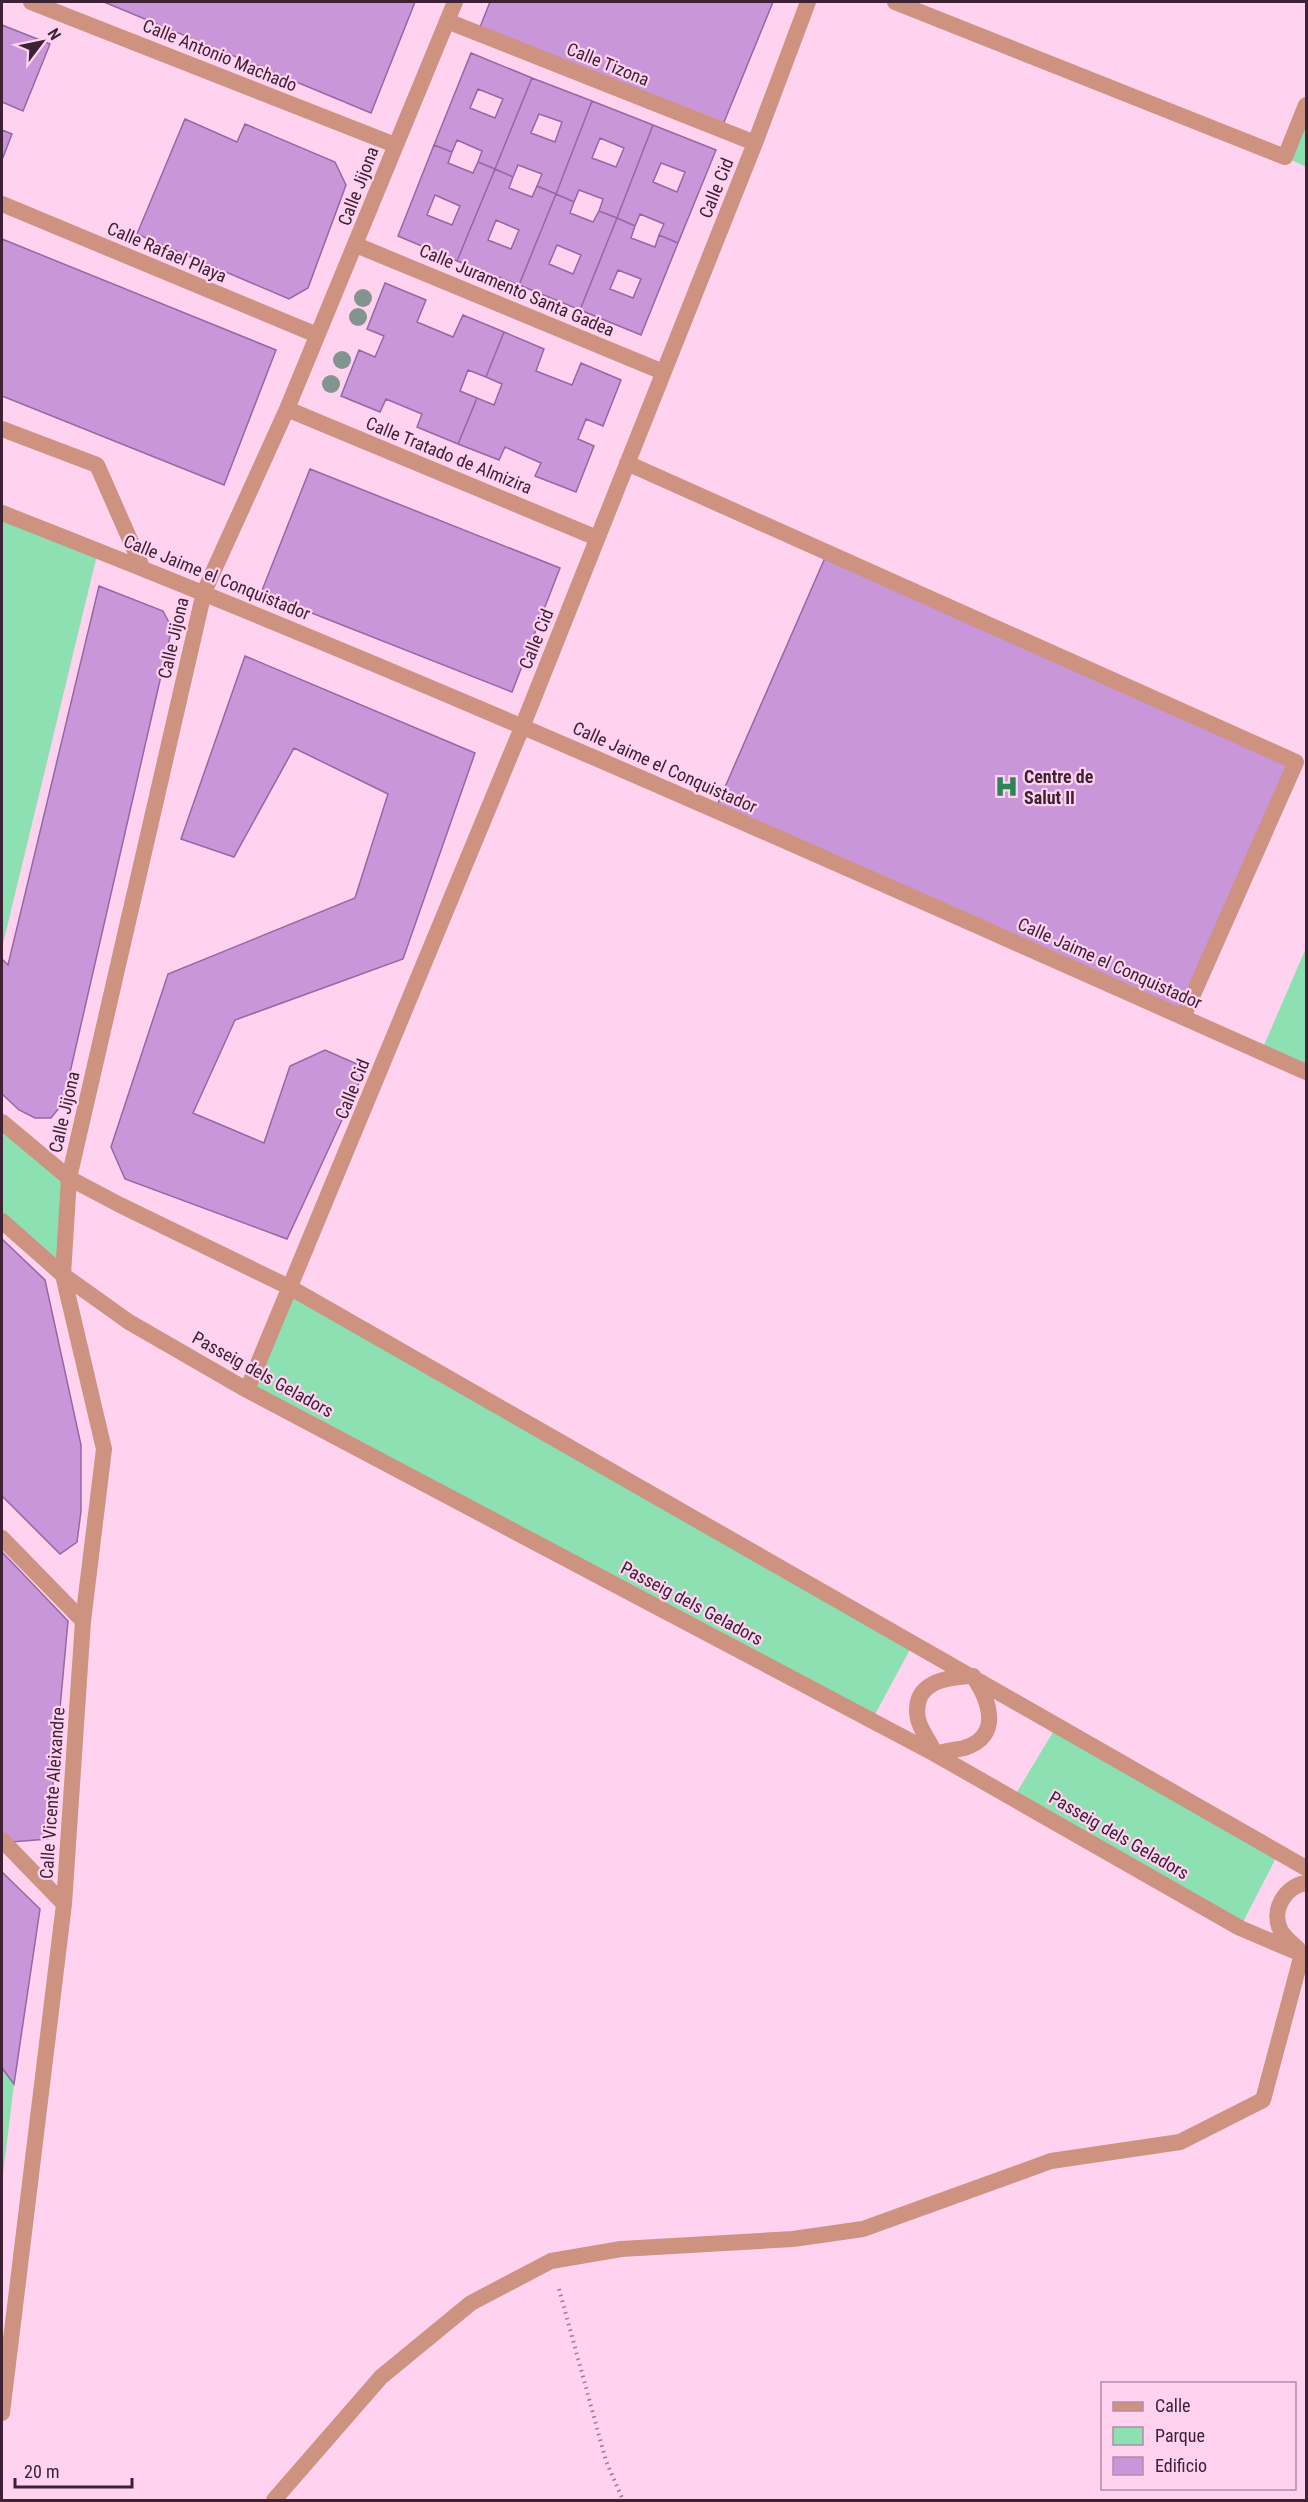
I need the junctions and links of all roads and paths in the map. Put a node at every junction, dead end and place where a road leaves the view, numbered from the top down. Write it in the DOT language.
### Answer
graph roads {
  1 [pos="31,2"];
  2 [pos="454,2"];
  3 [pos="808,2"];
  4 [pos="895,2"];
  5 [pos="447,21"];
  6 [pos="1306,105"];
  7 [pos="755,143"];
  8 [pos="395,145"];
  9 [pos="2,204"];
  10 [pos="356,245"];
  11 [pos="317,335"];
  12 [pos="663,372"];
  13 [pos="287,410"];
  14 [pos="2,429"];
  15 [pos="627,463"];
  16 [pos="2,513"];
  17 [pos="597,538"];
  18 [pos="142,567"];
  19 [pos="204,592"];
  20 [pos="523,725"];
  21 [pos="1183,1017"];
  22 [pos="1306,1072"];
  23 [pos="2,1122"];
  24 [pos="69,1178"];
  25 [pos="2,1221"];
  26 [pos="63,1275"];
  27 [pos="291,1288"];
  28 [pos="247,1390"];
  29 [pos="2,1538"];
  30 [pos="83,1621"];
  31 [pos="973,1676"];
  32 [pos="935,1754"];
  33 [pos="2,1840"];
  34 [pos="1306,1868"];
  35 [pos="1306,1883"];
  36 [pos="64,1904"];
  37 [pos="1305,1954"];
  38 [pos="551,2261"];
  39 [pos="2,2413"];
  40 [pos="274,2500"];
  41 [pos="623,2500"];
  1 -- 8 [label="street, Calle Antonio Machado"];
  2 -- 5 [label="street, Calle Jijona"];
  3 -- 7 [label="street, Calle Cid"];
  4 -- 6 [label="street"];
  5 -- 7 [label="street, Calle Tizona"];
  5 -- 8 [label="street, Calle Jijona"];
  7 -- 12 [label="street, Calle Cid"];
  8 -- 10 [label="street, Calle Jijona"];
  9 -- 11 [label="street, Calle Rafael Playa"];
  10 -- 11 [label="street, Calle Jijona"];
  10 -- 12 [label="street, Calle Juramento Santa Gadea"];
  11 -- 13 [label="street, Calle Jijona"];
  12 -- 15 [label="street, Calle Cid"];
  13 -- 17 [label="street, Calle Tratado de Almizira"];
  13 -- 19 [label="street, Calle Jijona"];
  14 -- 18 [label="street"];
  15 -- 17 [label="street, Calle Cid"];
  15 -- 21 [label="street"];
  16 -- 18 [label="street, Calle Jaime el Conquistador"];
  17 -- 20 [label="street, Calle Cid"];
  18 -- 19 [label="street, Calle Jaime el Conquistador"];
  19 -- 20 [label="street, Calle Jaime el Conquistador"];
  19 -- 24 [label="street, Calle Jijona"];
  20 -- 21 [label="street, Calle Jaime el Conquistador"];
  20 -- 27 [label="street, Calle Cid"];
  21 -- 22 [label="street, Calle Jaime el Conquistador"];
  23 -- 24 [label="street"];
  24 -- 26 [label="street, Calle Vicente Aleixandre"];
  24 -- 27 [label="street"];
  25 -- 26 [label="street, Passeig dels Geladors"];
  26 -- 28 [label="street, Passeig dels Geladors"];
  26 -- 30 [label="street, Calle Vicente Aleixandre"];
  27 -- 28 [label="street, Calle Cid"];
  27 -- 31 [label="street"];
  28 -- 32 [label="street, Passeig dels Geladors"];
  29 -- 30 [label="street"];
  30 -- 36 [label="street, Calle Vicente Aleixandre"];
  31 -- 32 [label="street"];
  31 -- 32 [label="street"];
  31 -- 34 [label="street"];
  32 -- 37 [label="street, Passeig dels Geladors"];
  33 -- 36 [label="street"];
  35 -- 37 [label="street"];
  36 -- 39 [label="street, Calle Vicente Aleixandre"];
  37 -- 38 [label="street"];
  38 -- 40 [label="street"];
  38 -- 41 [label="path"];
}
